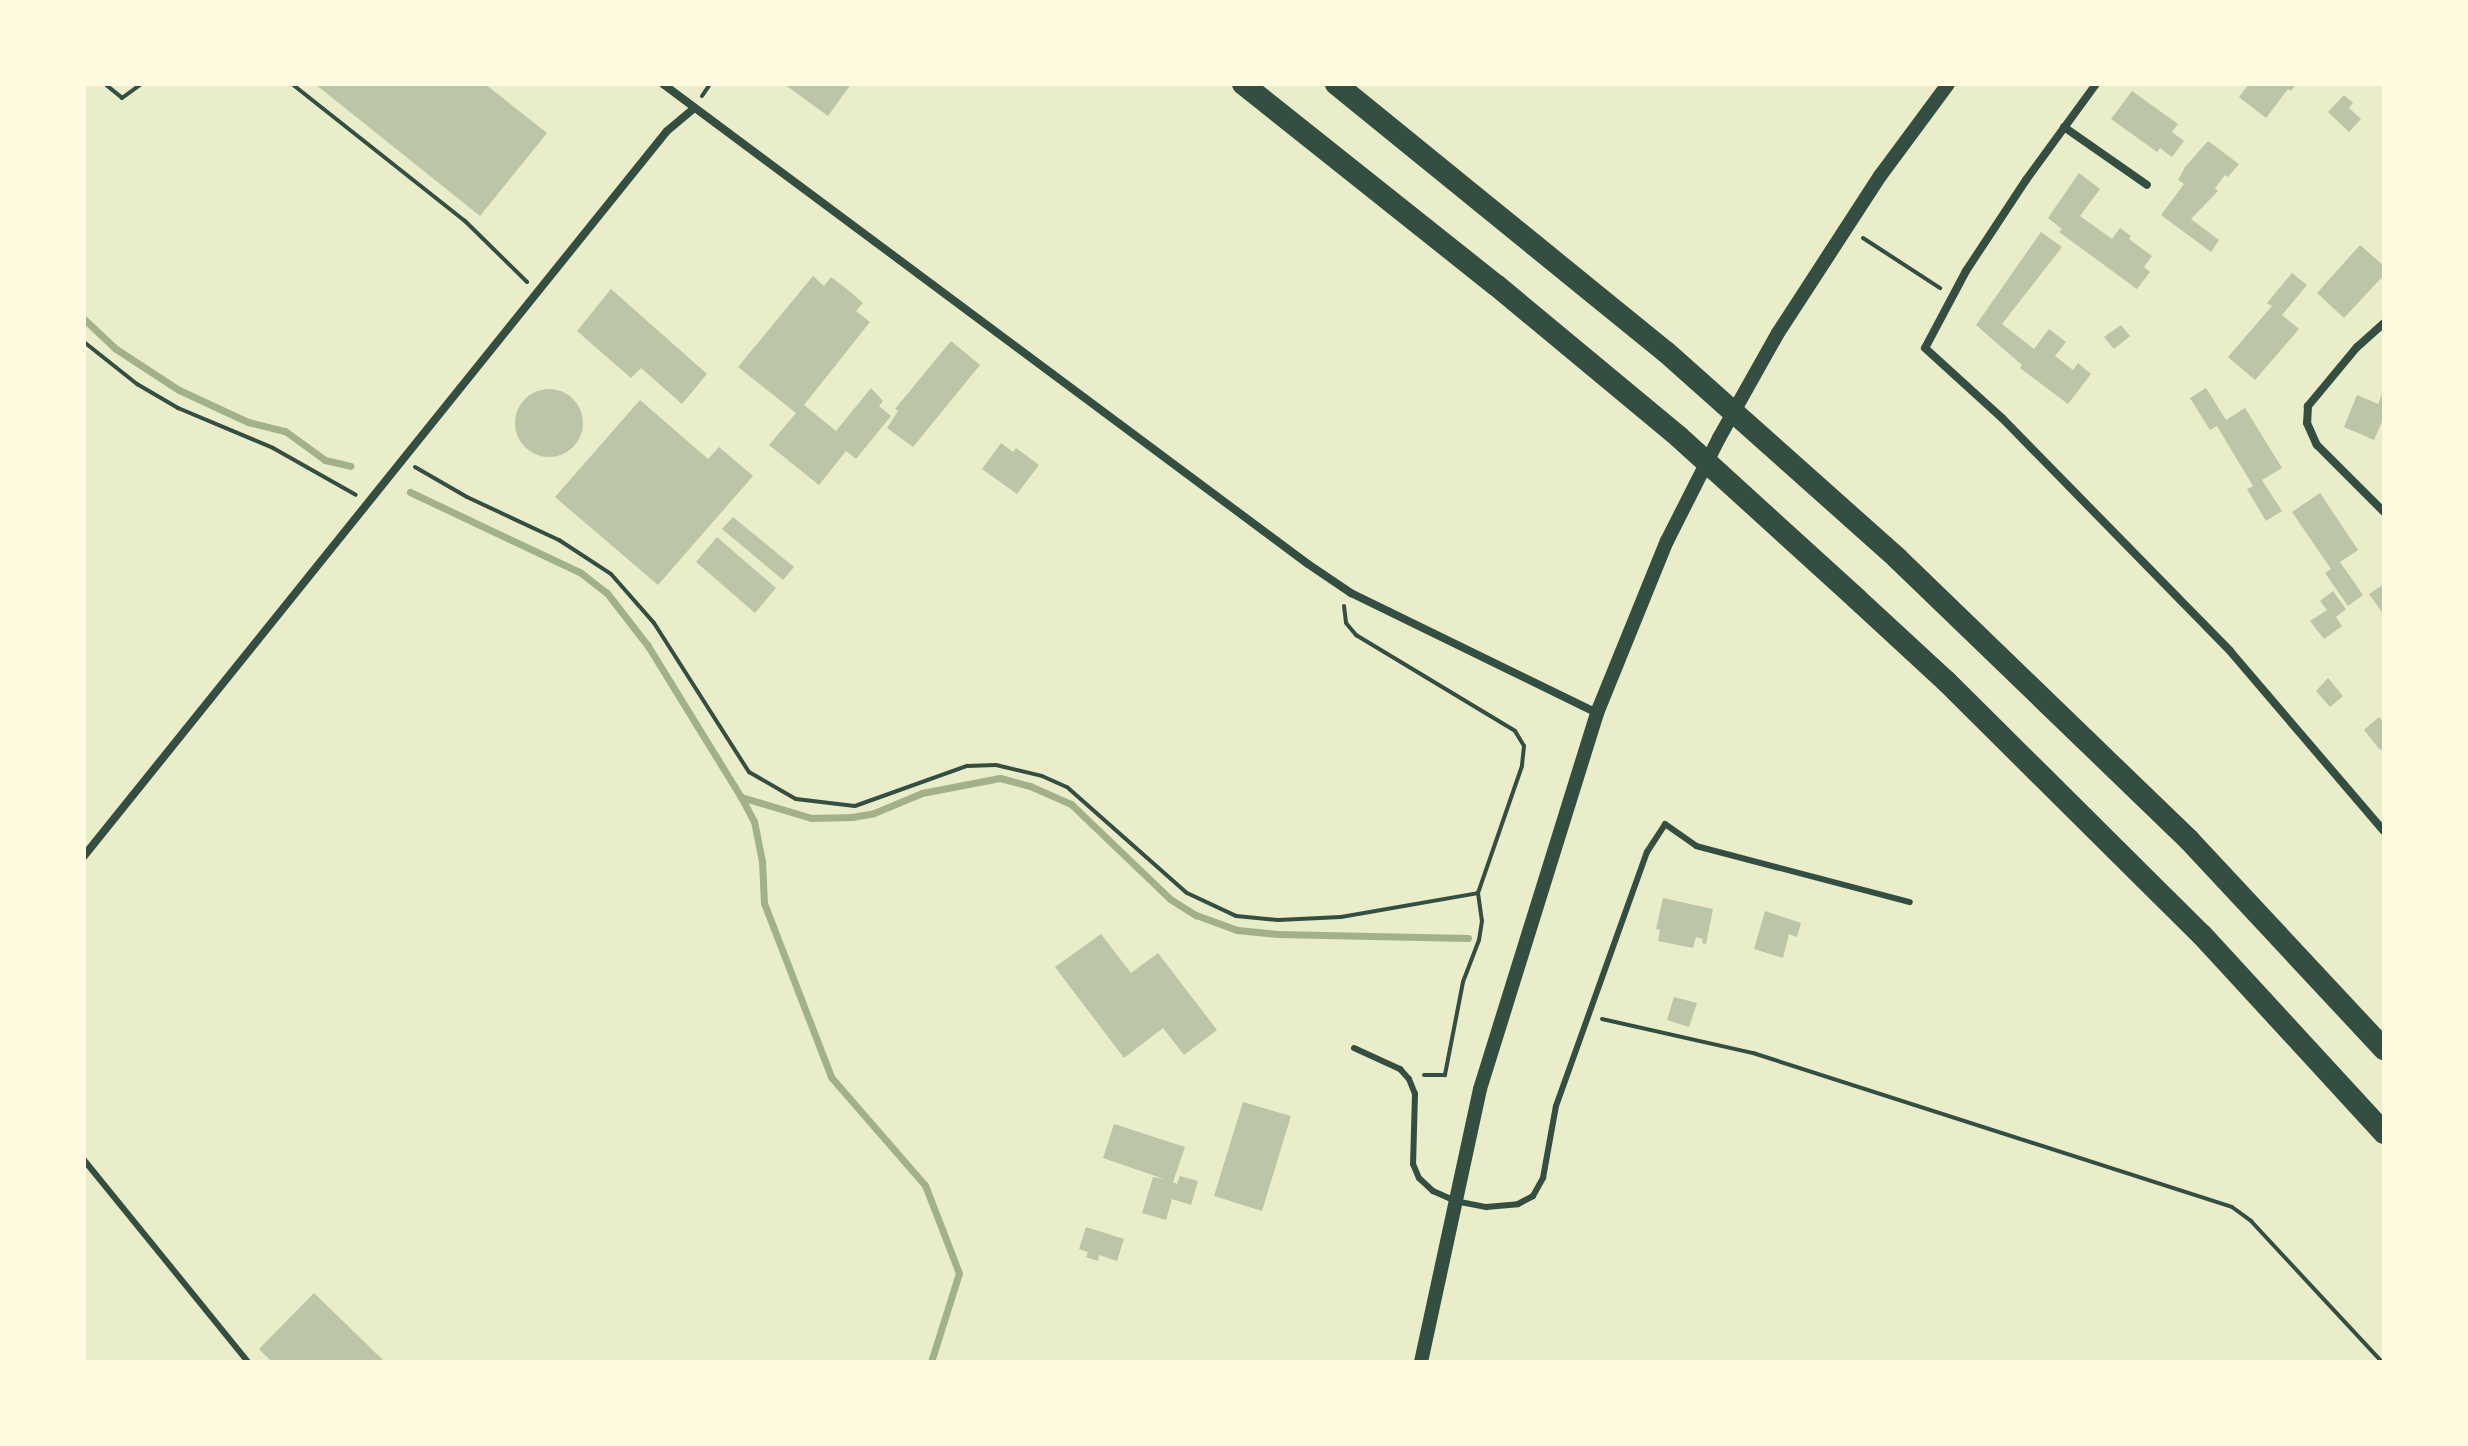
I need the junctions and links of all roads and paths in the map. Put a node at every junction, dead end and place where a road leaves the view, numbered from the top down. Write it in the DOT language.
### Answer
graph roads {
  1 [pos="105,84"];
  2 [pos="141,84"];
  3 [pos="292,84"];
  4 [pos="663,84"];
  5 [pos="1243,84"];
  6 [pos="1336,84"];
  7 [pos="1948,84"];
  8 [pos="2096,84"];
  9 [pos="694,108"];
  10 [pos="2064,127"];
  11 [pos="2147,185"];
  12 [pos="1866,240"];
  13 [pos="1939,288"];
  14 [pos="538,291"];
  15 [pos="2384,323"];
  16 [pos="84,342"];
  17 [pos="416,468"];
  18 [pos="342,486"];
  19 [pos="2384,512"];
  20 [pos="1351,593"];
  21 [pos="1597,713"];
  22 [pos="2384,831"];
  23 [pos="84,856"];
  24 [pos="1478,893"];
  25 [pos="1910,902"];
  26 [pos="1587,1017"];
  27 [pos="1354,1048"];
  28 [pos="2384,1049"];
  29 [pos="1409,1079"];
  30 [pos="2384,1133"];
  31 [pos="84,1160"];
  32 [pos="1455,1201"];
  33 [pos="248,1362"];
  34 [pos="1421,1362"];
  35 [pos="2382,1362"];
  1 -- 2 [label="path"];
  3 -- 14 [label="path"];
  4 -- 9 [label="street"];
  5 -- 30 [label="highway"];
  6 -- 28 [label="highway"];
  7 -- 21 [label="street"];
  8 -- 10 [label="street"];
  9 -- 14 [label="street"];
  9 -- 20 [label="street"];
  10 -- 11 [label="street"];
  10 -- 22 [label="street"];
  12 -- 13 [label="path"];
  14 -- 23 [label="street"];
  15 -- 19 [label="street"];
  16 -- 18 [label="path"];
  17 -- 24 [label="path"];
  20 -- 21 [label="street"];
  20 -- 24 [label="path"];
  21 -- 32 [label="street"];
  24 -- 29 [label="path"];
  25 -- 26 [label="lane"];
  26 -- 32 [label="lane"];
  26 -- 35 [label="path"];
  27 -- 29 [label="lane"];
  29 -- 32 [label="lane"];
  31 -- 33 [label="lane"];
  32 -- 34 [label="street"];
}
